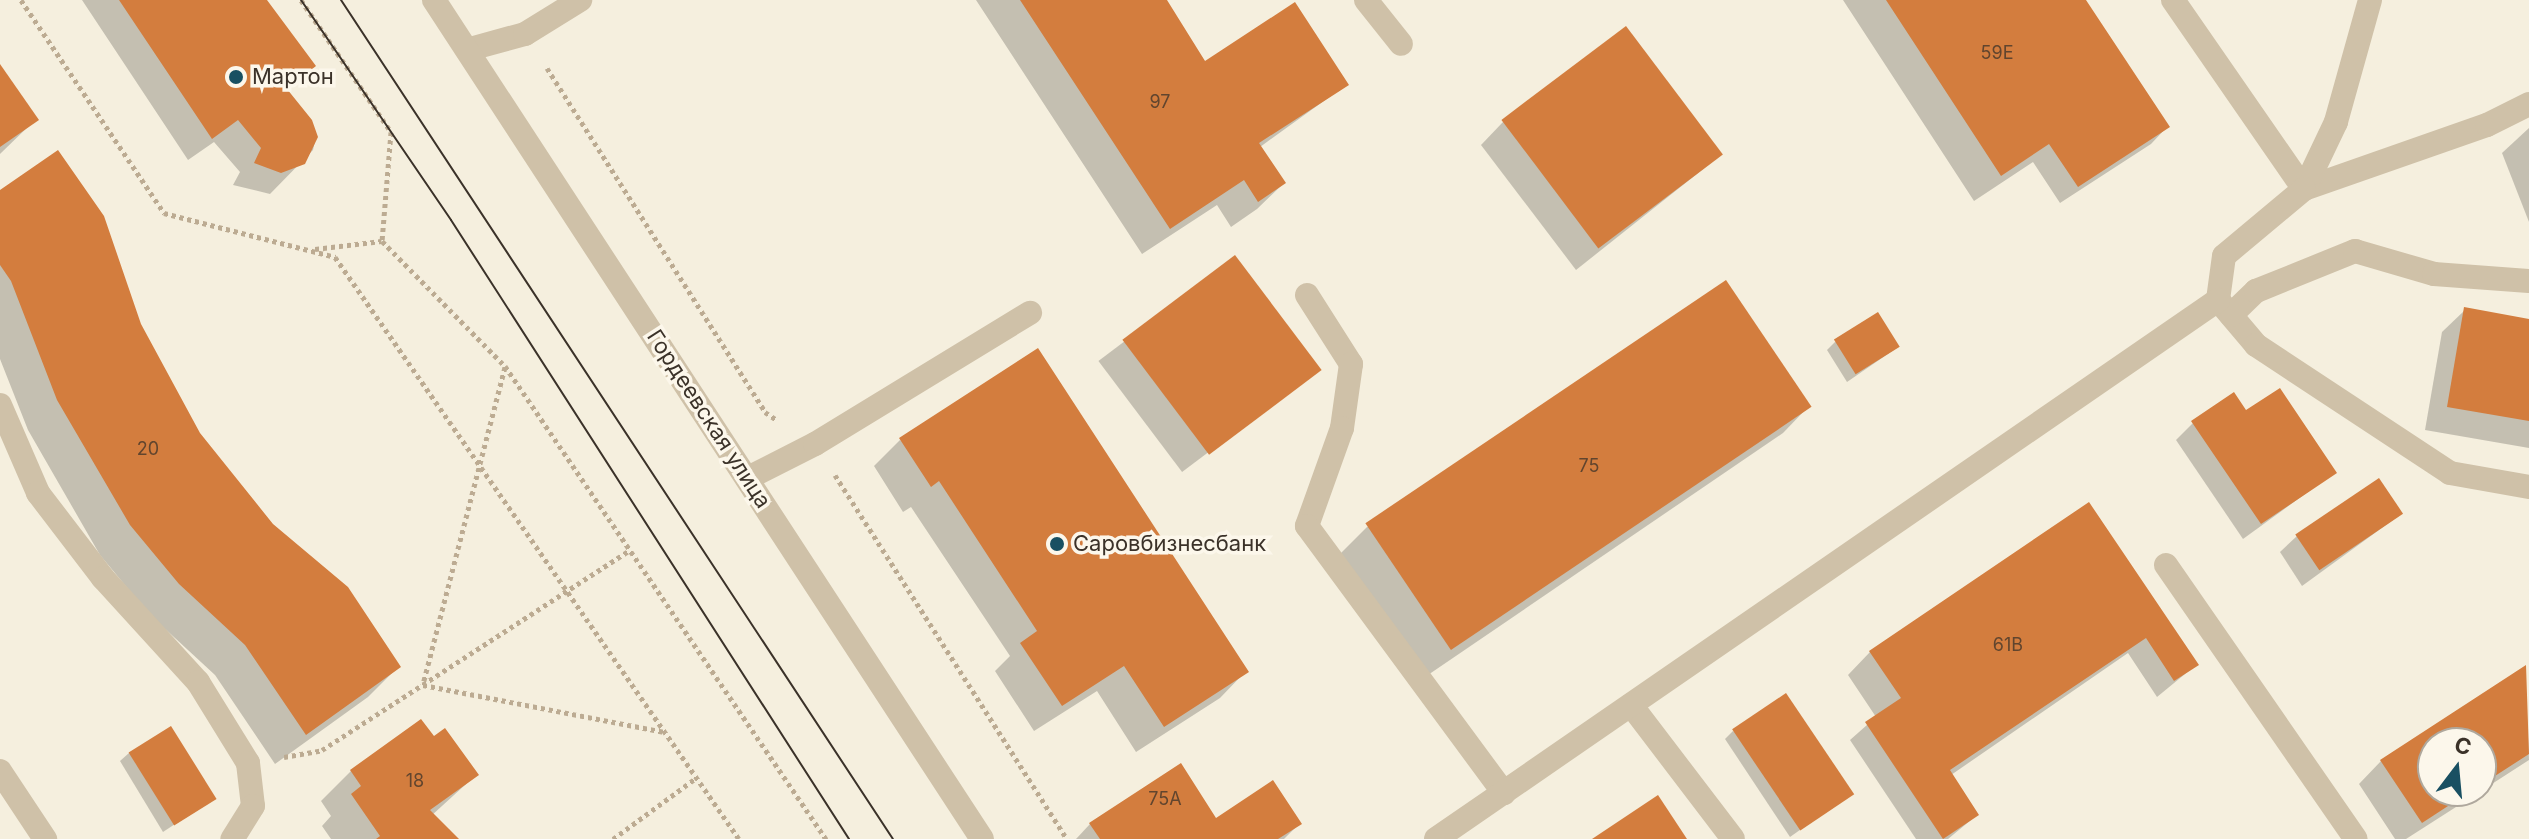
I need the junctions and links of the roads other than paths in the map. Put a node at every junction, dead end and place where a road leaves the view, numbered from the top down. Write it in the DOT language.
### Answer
graph roads {
  1 [pos="434,0"];
  2 [pos="580,0"];
  3 [pos="1366,0"];
  4 [pos="2173,0"];
  5 [pos="2370,0"];
  6 [pos="1401,44"];
  7 [pos="470,49"];
  8 [pos="2529,104"];
  9 [pos="2304,189"];
  10 [pos="2529,281"];
  11 [pos="1307,295"];
  12 [pos="2224,308"];
  13 [pos="1030,313"];
  14 [pos="0,405"];
  15 [pos="748,478"];
  16 [pos="2529,487"];
  17 [pos="2166,565"];
  18 [pos="1631,705"];
  19 [pos="0,771"];
  20 [pos="1504,793"];
  21 [pos="1464,830"];
  22 [pos="45,839"];
  23 [pos="232,839"];
  24 [pos="982,839"];
  25 [pos="1436,839"];
  26 [pos="1733,839"];
  27 [pos="2356,839"];
  1 -- 7 [label="street, Гордеевская улица"];
  2 -- 7 [label="street"];
  3 -- 6 [label="street"];
  4 -- 9 [label="street"];
  5 -- 9 [label="street"];
  7 -- 15 [label="street, Гордеевская улица"];
  8 -- 9 [label="street"];
  9 -- 12 [label="street"];
  10 -- 12 [label="street"];
  11 -- 20 [label="street"];
  12 -- 16 [label="street"];
  12 -- 18 [label="street"];
  13 -- 15 [label="street"];
  14 -- 23 [label="street"];
  15 -- 24 [label="street, Гордеевская улица"];
  17 -- 27 [label="street"];
  18 -- 20 [label="street"];
  18 -- 26 [label="street"];
  19 -- 22 [label="street"];
  20 -- 21 [label="street"];
  21 -- 25 [label="street"];
}
